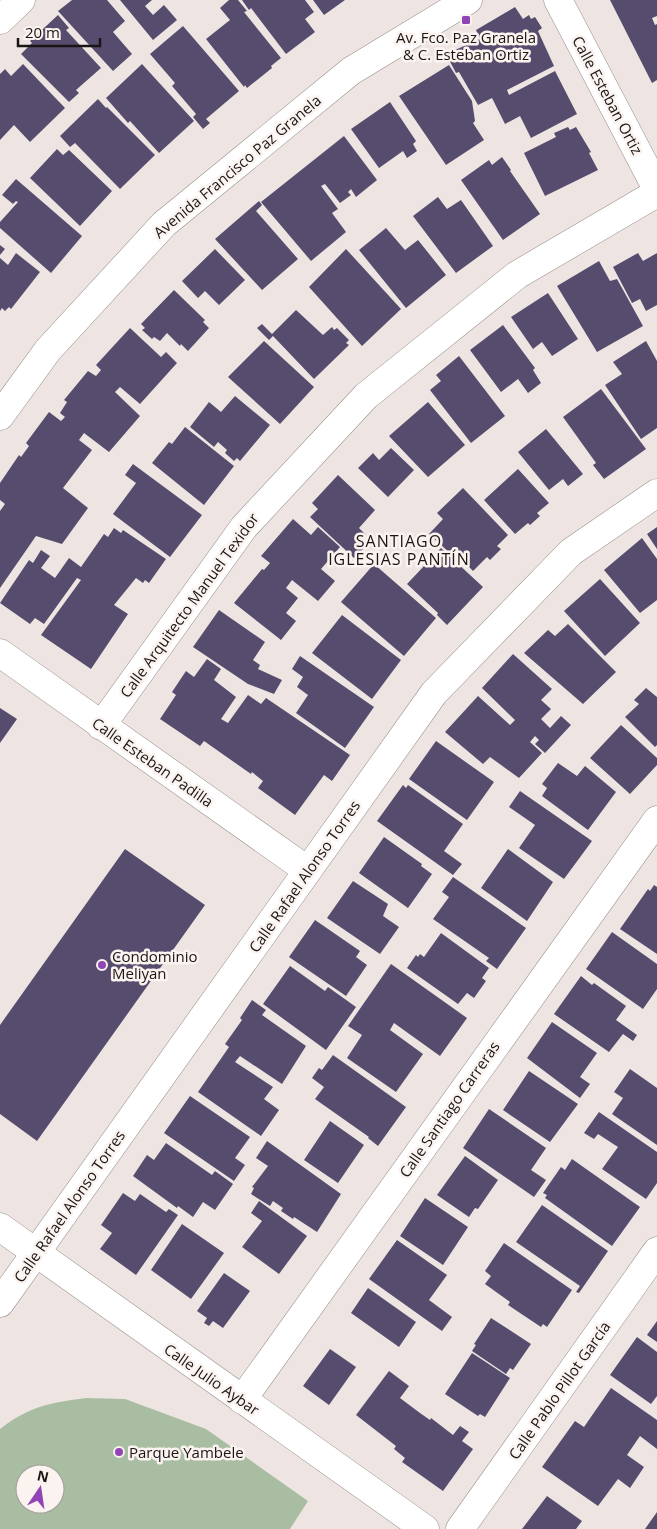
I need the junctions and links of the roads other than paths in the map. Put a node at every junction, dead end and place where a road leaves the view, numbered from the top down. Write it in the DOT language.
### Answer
graph roads {
  1 [pos="468,0"];
  2 [pos="558,0"];
  3 [pos="657,189"];
  4 [pos="657,193"];
  5 [pos="0,416"];
  6 [pos="657,494"];
  7 [pos="0,653"];
  8 [pos="101,726"];
  9 [pos="657,820"];
  10 [pos="308,870"];
  11 [pos="0,1228"];
  12 [pos="657,1251"];
  13 [pos="36,1253"];
  14 [pos="0,1304"];
  15 [pos="242,1400"];
  16 [pos="425,1529"];
  17 [pos="460,1529"];
  1 -- 5 [label="street, Avenida Francisco Paz Granela"];
  2 -- 3 [label="street, Calle Esteban Ortiz"];
  4 -- 8 [label="street, Calle Arquitecto Manuel Texidor"];
  6 -- 10 [label="street, Calle Rafael Alonso Torres"];
  7 -- 8 [label="street, Calle Esteban Padilla"];
  8 -- 10 [label="street, Calle Esteban Padilla"];
  9 -- 15 [label="street, Calle Santiago Carreras"];
  10 -- 13 [label="street, Calle Rafael Alonso Torres"];
  11 -- 13 [label="street, Calle Julio Aybar"];
  12 -- 17 [label="street, Calle Pablo Pillot García"];
  13 -- 14 [label="street, Calle Rafael Alonso Torres"];
  13 -- 15 [label="street, Calle Julio Aybar"];
  15 -- 16 [label="street, Calle Julio Aybar"];
}
